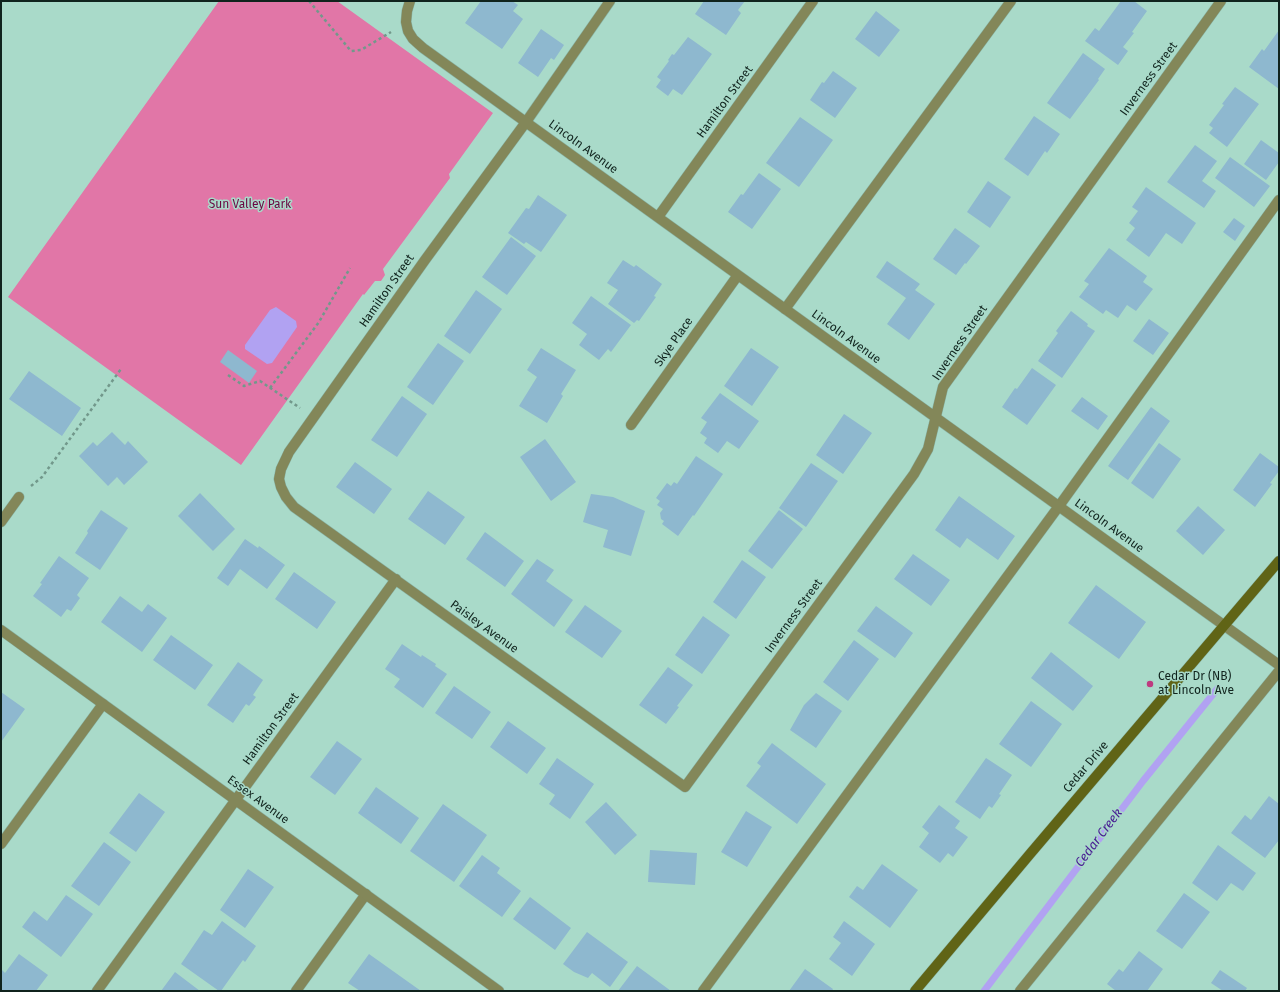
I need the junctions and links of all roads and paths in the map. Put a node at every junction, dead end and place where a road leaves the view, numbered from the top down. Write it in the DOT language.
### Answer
graph roads {
  1 [pos="309,1"];
  2 [pos="410,1"];
  3 [pos="610,1"];
  4 [pos="813,1"];
  5 [pos="1010,1"];
  6 [pos="1221,1"];
  7 [pos="406,22"];
  8 [pos="526,122"];
  9 [pos="1279,200"];
  10 [pos="658,217"];
  11 [pos="350,268"];
  12 [pos="738,275"];
  13 [pos="785,309"];
  14 [pos="121,369"];
  15 [pos="228,375"];
  16 [pos="270,388"];
  17 [pos="314,418"];
  18 [pos="936,418"];
  19 [pos="631,425"];
  20 [pos="279,479"];
  21 [pos="19,497"];
  22 [pos="1059,506"];
  23 [pos="1,522"];
  24 [pos="1279,560"];
  25 [pos="396,579"];
  26 [pos="1223,625"];
  27 [pos="1,630"];
  28 [pos="1279,665"];
  29 [pos="1279,671"];
  30 [pos="103,704"];
  31 [pos="685,787"];
  32 [pos="235,800"];
  33 [pos="1,844"];
  34 [pos="366,894"];
  35 [pos="97,991"];
  36 [pos="296,991"];
  37 [pos="499,991"];
  38 [pos="703,991"];
  39 [pos="915,991"];
  40 [pos="1020,991"];
  1 -- 7 [label="path"];
  2 -- 7 [label="street"];
  3 -- 8 [label="street, Hamilton Street"];
  4 -- 10 [label="street, Hamilton Street"];
  5 -- 13 [label="street"];
  6 -- 18 [label="street, Inverness Street"];
  7 -- 8 [label="street, Lincoln Avenue"];
  8 -- 10 [label="street, Lincoln Avenue"];
  8 -- 17 [label="street, Hamilton Street"];
  9 -- 22 [label="street"];
  10 -- 12 [label="street, Lincoln Avenue"];
  11 -- 16 [label="path"];
  12 -- 13 [label="street, Lincoln Avenue"];
  12 -- 19 [label="street, Skye Place"];
  13 -- 18 [label="street, Lincoln Avenue"];
  14 -- 21 [label="path"];
  15 -- 16 [label="path"];
  16 -- 17 [label="path"];
  17 -- 20 [label="street, Hamilton Street"];
  18 -- 22 [label="street, Lincoln Avenue"];
  18 -- 31 [label="street, Inverness Street"];
  20 -- 25 [label="street, Paisley Avenue"];
  21 -- 23 [label="street"];
  22 -- 26 [label="street, Lincoln Avenue"];
  22 -- 38 [label="street"];
  24 -- 26 [label="street, Cedar Drive"];
  25 -- 31 [label="street, Paisley Avenue"];
  25 -- 32 [label="street, Hamilton Street"];
  26 -- 28 [label="street, Lincoln Avenue"];
  26 -- 39 [label="street, Cedar Drive"];
  27 -- 30 [label="street, Essex Avenue"];
  29 -- 40 [label="street"];
  30 -- 32 [label="street, Essex Avenue"];
  30 -- 33 [label="street"];
  32 -- 34 [label="street, Essex Avenue"];
  32 -- 35 [label="street, Hamilton Street"];
  34 -- 36 [label="street"];
  34 -- 37 [label="street, Essex Avenue"];
}
